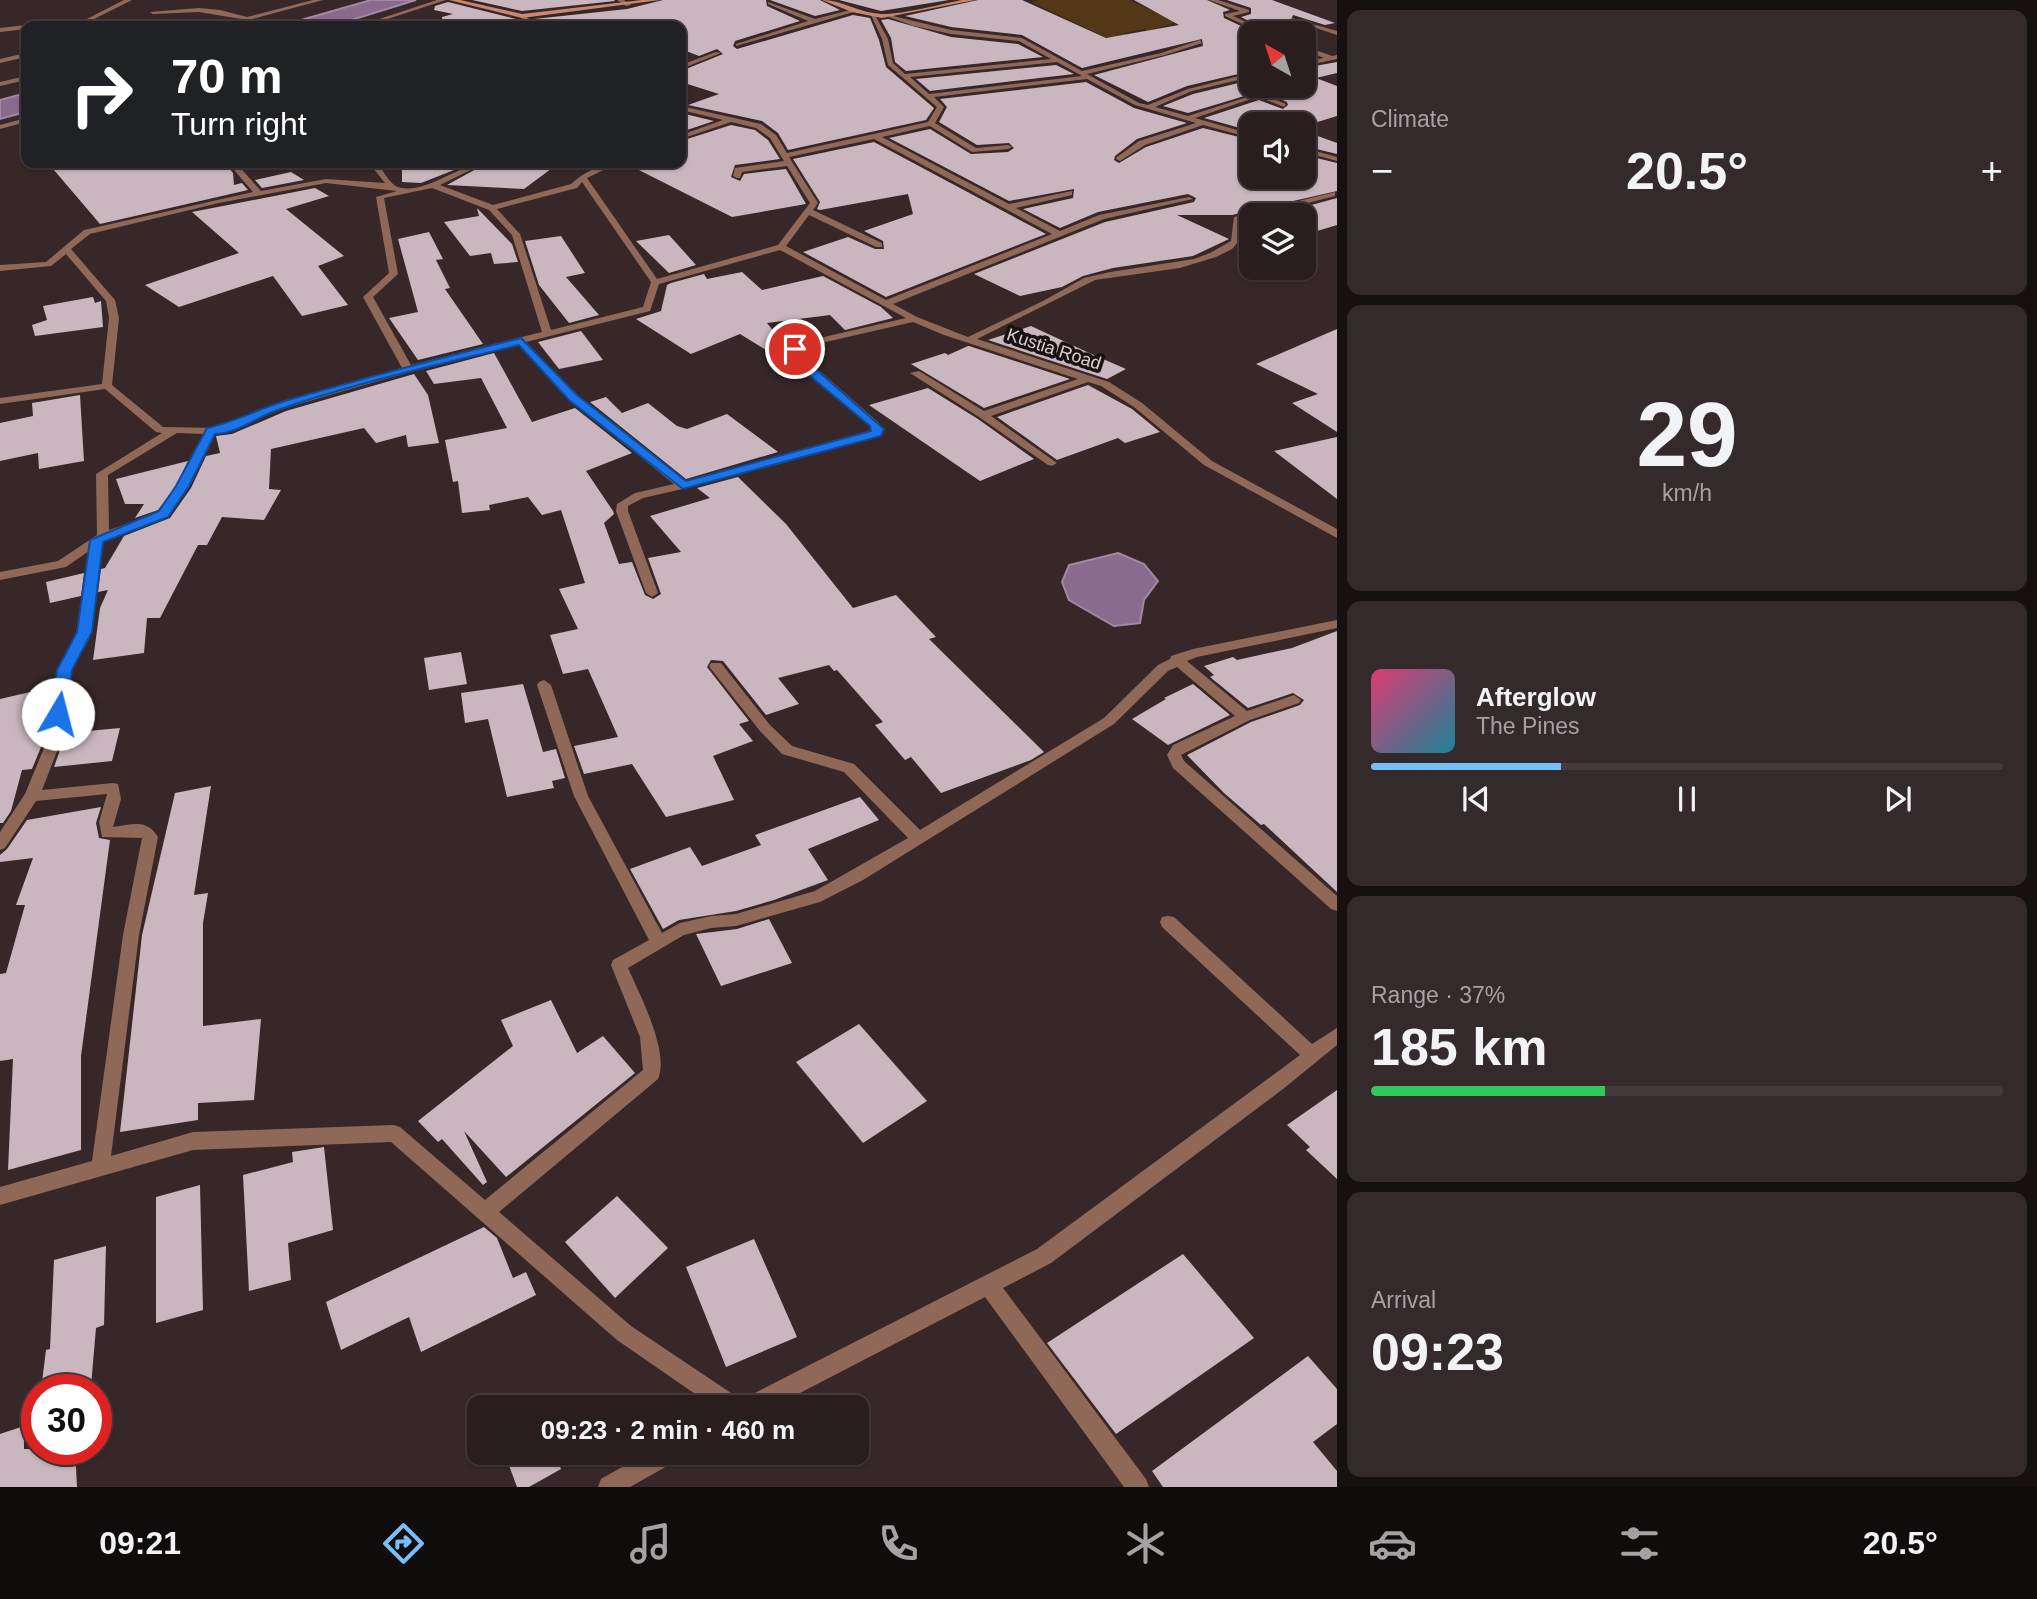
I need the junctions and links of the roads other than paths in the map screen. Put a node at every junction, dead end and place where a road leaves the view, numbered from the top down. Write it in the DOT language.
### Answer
graph roads {
  1 [pos="128,0"];
  2 [pos="320,0"];
  3 [pos="443,0"];
  4 [pos="452,0"];
  5 [pos="620,0"];
  6 [pos="657,0"];
  7 [pos="825,0"];
  8 [pos="972,0"];
  9 [pos="1212,0"];
  10 [pos="955,1"];
  11 [pos="770,3"];
  12 [pos="628,5"];
  13 [pos="854,10"];
  14 [pos="153,12"];
  15 [pos="522,16"];
  16 [pos="873,16"];
  17 [pos="891,16"];
  18 [pos="246,19"];
  19 [pos="1294,19"];
  20 [pos="814,20"];
  21 [pos="86,21"];
  22 [pos="239,21"];
  23 [pos="377,21"];
  24 [pos="529,21"];
  25 [pos="1240,21"];
  26 [pos="21,28"];
  27 [pos="0,30"];
  28 [pos="1337,33"];
  29 [pos="1200,42"];
  30 [pos="738,46"];
  31 [pos="1316,52"];
  32 [pos="718,53"];
  33 [pos="21,56"];
  34 [pos="1335,58"];
  35 [pos="1057,60"];
  36 [pos="0,61"];
  37 [pos="1316,62"];
  38 [pos="686,65"];
  39 [pos="1085,75"];
  40 [pos="902,76"];
  41 [pos="1239,77"];
  42 [pos="21,79"];
  43 [pos="0,84"];
  44 [pos="927,96"];
  45 [pos="1284,105"];
  46 [pos="1149,107"];
  47 [pos="686,109"];
  48 [pos="1189,118"];
  49 [pos="730,120"];
  50 [pos="21,121"];
  51 [pos="1203,122"];
  52 [pos="931,124"];
  53 [pos="0,127"];
  54 [pos="1239,132"];
  55 [pos="686,134"];
  56 [pos="875,136"];
  57 [pos="1008,148"];
  58 [pos="1316,153"];
  59 [pos="787,159"];
  60 [pos="1120,159"];
  61 [pos="1337,159"];
  62 [pos="236,168"];
  63 [pos="377,168"];
  64 [pos="470,168"];
  65 [pos="603,168"];
  66 [pos="737,176"];
  67 [pos="583,177"];
  68 [pos="433,185"];
  69 [pos="391,186"];
  70 [pos="406,191"];
  71 [pos="1069,193"];
  72 [pos="259,194"];
  73 [pos="1332,194"];
  74 [pos="1189,199"];
  75 [pos="1008,206"];
  76 [pos="492,208"];
  77 [pos="808,212"];
  78 [pos="1059,234"];
  79 [pos="879,245"];
  80 [pos="781,247"];
  81 [pos="66,249"];
  82 [pos="0,268"];
  83 [pos="654,282"];
  84 [pos="885,304"];
  85 [pos="914,319"];
  86 [pos="548,335"];
  87 [pos="968,340"];
  88 [pos="521,342"];
  89 [pos="408,369"];
  90 [pos="915,373"];
  91 [pos="1090,378"];
  92 [pos="107,386"];
  93 [pos="0,401"];
  94 [pos="983,415"];
  95 [pos="175,430"];
  96 [pos="211,430"];
  97 [pos="1052,463"];
  98 [pos="683,485"];
  99 [pos="1337,519"];
  100 [pos="1321,526"];
  101 [pos="1337,534"];
  102 [pos="99,538"];
  103 [pos="0,576"];
  104 [pos="652,593"];
  105 [pos="1337,624"];
  106 [pos="1176,659"];
  107 [pos="716,666"];
  108 [pos="544,685"];
  109 [pos="1294,700"];
  110 [pos="1245,717"];
  111 [pos="32,796"];
  112 [pos="919,839"];
  113 [pos="0,844"];
  114 [pos="1337,905"];
  115 [pos="1168,922"];
  116 [pos="658,941"];
  117 [pos="1337,1035"];
  118 [pos="1311,1054"];
  119 [pos="100,1168"];
  120 [pos="0,1196"];
  121 [pos="485,1212"];
  122 [pos="988,1284"];
  123 [pos="715,1395"];
  124 [pos="774,1395"];
  125 [pos="647,1465"];
  126 [pos="609,1487"];
  127 [pos="1138,1487"];
  1 -- 21 [label="street"];
  2 -- 18 [label="street"];
  3 -- 23 [label="street"];
  4 -- 15 [label="street"];
  5 -- 12 [label="street"];
  6 -- 12 [label="street"];
  7 -- 13 [label="street"];
  8 -- 10 [label="street"];
  9 -- 25 [label="street"];
  10 -- 17 [label="street"];
  11 -- 20 [label="street"];
  12 -- 15 [label="street"];
  13 -- 16 [label="street"];
  13 -- 20 [label="street"];
  14 -- 18 [label="street"];
  15 -- 24 [label="street"];
  16 -- 17 [label="street"];
  16 -- 40 [label="street"];
  17 -- 35 [label="street"];
  18 -- 22 [label="street"];
  19 -- 28 [label="street"];
  20 -- 30 [label="street"];
  26 -- 27 [label="street"];
  29 -- 39 [label="street"];
  31 -- 34 [label="street"];
  32 -- 38 [label="street"];
  33 -- 36 [label="street"];
  34 -- 37 [label="street"];
  35 -- 39 [label="street"];
  35 -- 40 [label="street"];
  39 -- 44 [label="street"];
  39 -- 46 [label="street"];
  40 -- 44 [label="street"];
  41 -- 46 [label="street"];
  42 -- 43 [label="street"];
  44 -- 52 [label="street"];
  45 -- 48 [label="street"];
  46 -- 48 [label="street"];
  47 -- 49 [label="street"];
  48 -- 51 [label="street"];
  49 -- 55 [label="street"];
  49 -- 59 [label="street"];
  50 -- 53 [label="street"];
  51 -- 54 [label="street"];
  51 -- 60 [label="street"];
  52 -- 56 [label="street"];
  52 -- 57 [label="street"];
  56 -- 59 [label="street"];
  56 -- 75 [label="street"];
  58 -- 61 [label="street"];
  59 -- 66 [label="street"];
  59 -- 77 [label="street"];
  62 -- 72 [label="street"];
  63 -- 69 [label="street"];
  64 -- 68 [label="street"];
  65 -- 67 [label="street"];
  67 -- 76 [label="street"];
  67 -- 83 [label="street"];
  68 -- 70 [label="street"];
  68 -- 76 [label="street"];
  69 -- 70 [label="street"];
  69 -- 72 [label="street"];
  70 -- 89 [label="street"];
  71 -- 75 [label="street"];
  72 -- 81 [label="street"];
  73 -- 87 [label="street"];
  74 -- 78 [label="street"];
  75 -- 78 [label="street"];
  76 -- 86 [label="street"];
  77 -- 79 [label="street"];
  77 -- 80 [label="street"];
  78 -- 84 [label="street"];
  80 -- 83 [label="street"];
  80 -- 84 [label="street, Kustia Road"];
  81 -- 82 [label="street"];
  81 -- 92 [label="street"];
  83 -- 86 [label="street"];
  84 -- 85 [label="street, Kustia Road"];
  85 -- 87 [label="street, Kustia Road"];
  85 -- 98 [label="street"];
  86 -- 88 [label="street"];
  87 -- 91 [label="street, Kustia Road"];
  88 -- 89 [label="street"];
  88 -- 98 [label="street"];
  89 -- 96 [label="street"];
  90 -- 94 [label="street"];
  91 -- 94 [label="street"];
  91 -- 100 [label="street, Kustia Road"];
  92 -- 93 [label="street"];
  92 -- 95 [label="street"];
  94 -- 97 [label="street"];
  95 -- 96 [label="street"];
  95 -- 102 [label="street"];
  96 -- 102 [label="street"];
  98 -- 104 [label="street"];
  99 -- 100 [label="street"];
  100 -- 101 [label="street, Kustia Road"];
  102 -- 103 [label="street"];
  102 -- 111 [label="street"];
  105 -- 106 [label="street"];
  106 -- 110 [label="street"];
  106 -- 112 [label="street"];
  107 -- 112 [label="street"];
  108 -- 116 [label="street"];
  109 -- 110 [label="street"];
  110 -- 114 [label="street"];
  111 -- 113 [label="street"];
  111 -- 119 [label="street"];
  112 -- 116 [label="street"];
  115 -- 118 [label="street"];
  116 -- 121 [label="street"];
  117 -- 118 [label="street"];
  118 -- 122 [label="street"];
  119 -- 120 [label="street"];
  119 -- 121 [label="street"];
  121 -- 123 [label="street"];
  122 -- 124 [label="street"];
  122 -- 127 [label="street"];
  125 -- 126 [label="street"];
}
